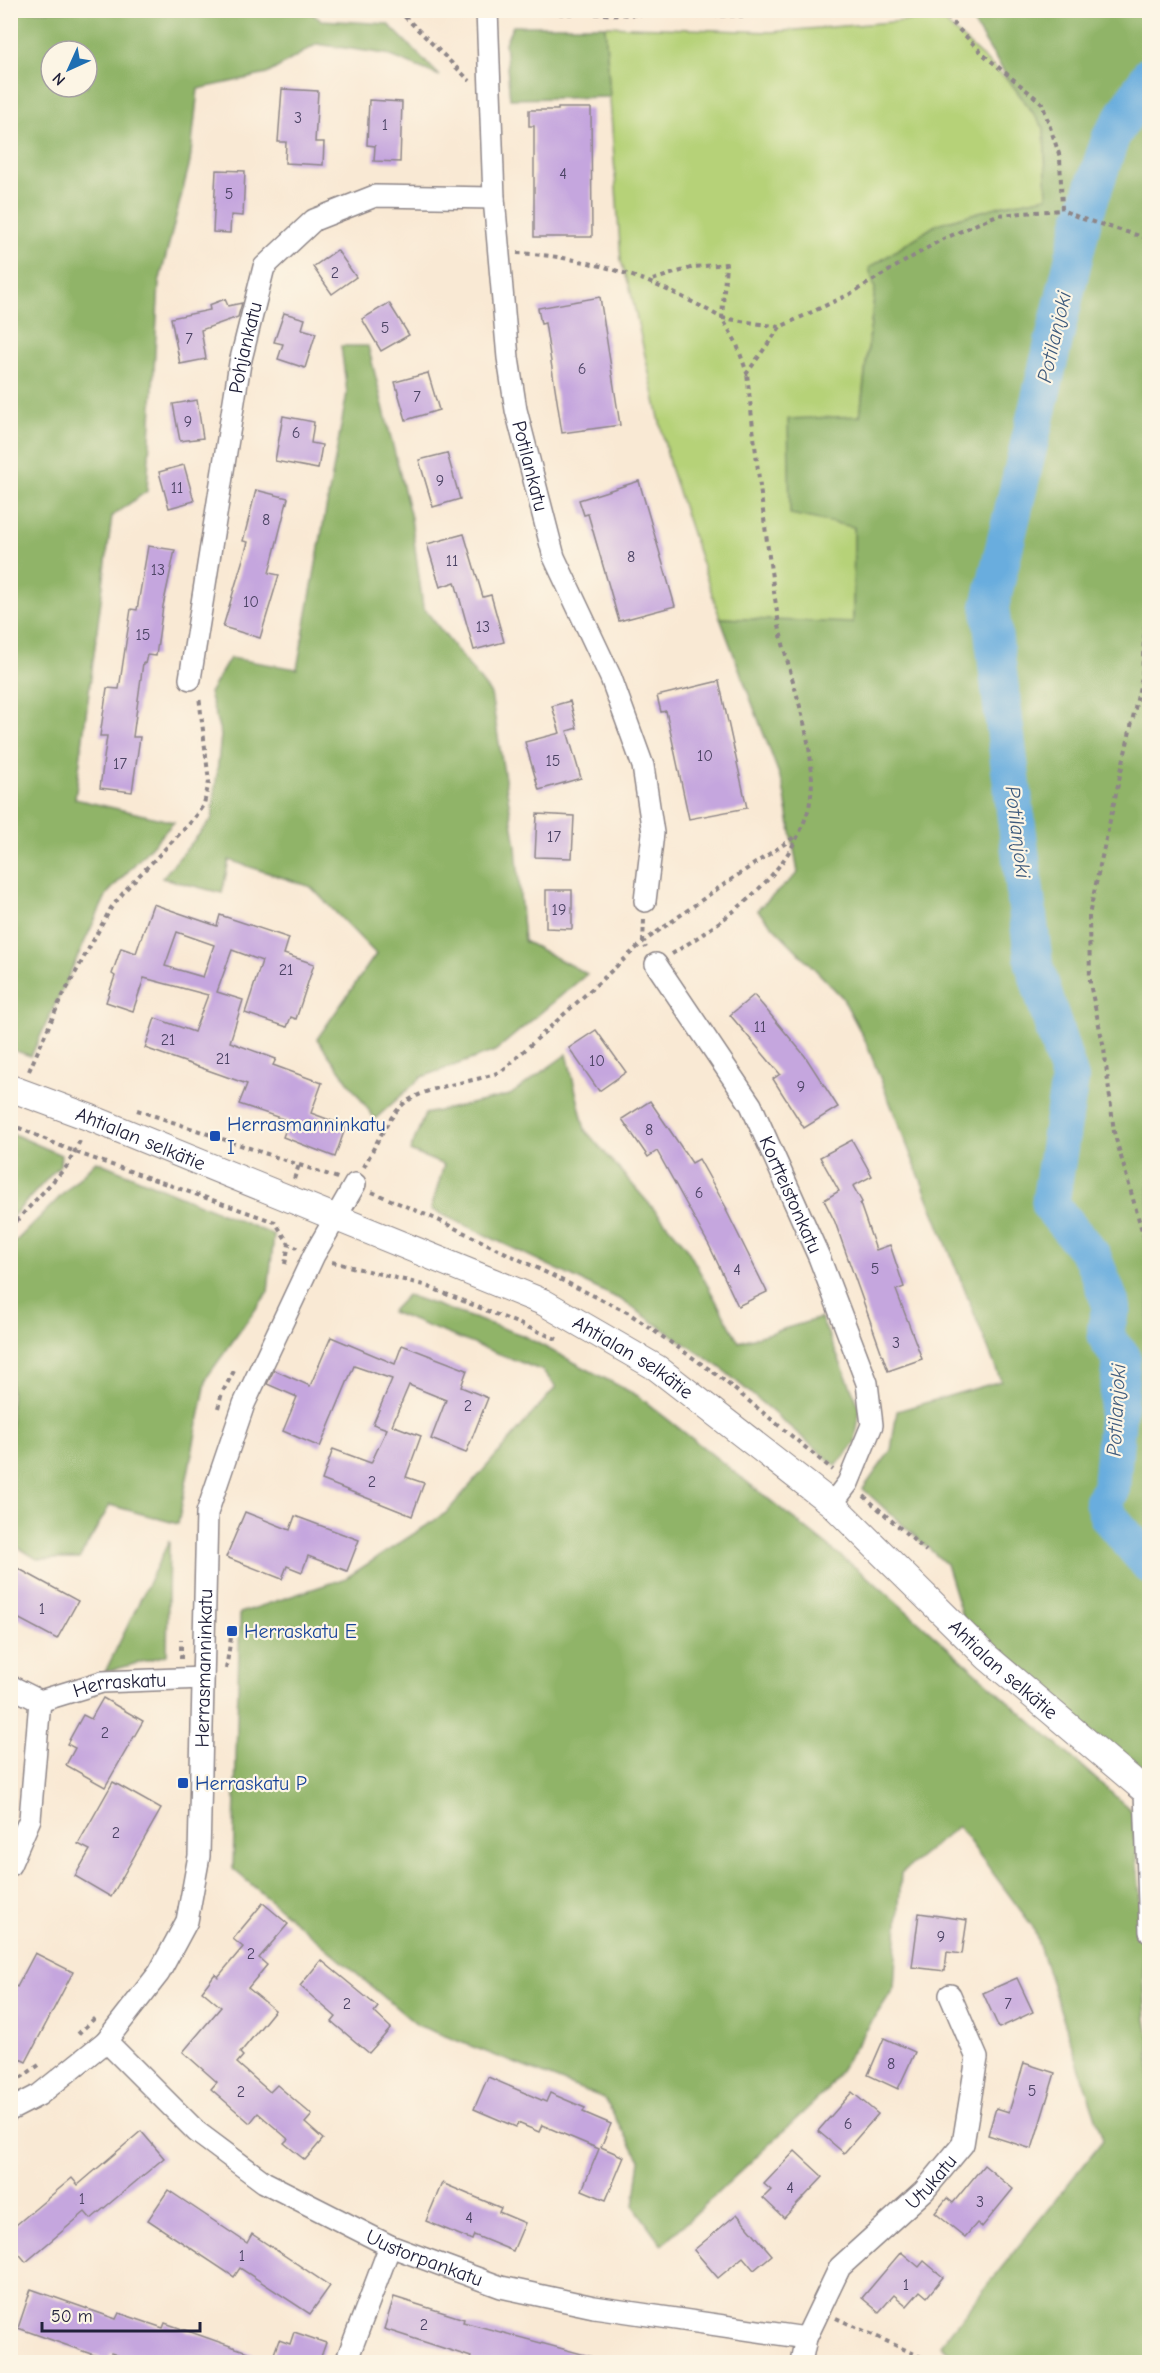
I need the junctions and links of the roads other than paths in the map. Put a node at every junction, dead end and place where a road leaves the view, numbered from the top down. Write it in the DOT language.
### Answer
graph roads {
  1 [pos="487,12"];
  2 [pos="494,198"];
  3 [pos="190,679"];
  4 [pos="645,901"];
  5 [pos="656,964"];
  6 [pos="20,1075"];
  7 [pos="355,1184"];
  8 [pos="335,1218"];
  9 [pos="832,1504"];
  10 [pos="203,1678"];
  11 [pos="10,1686"];
  12 [pos="40,1701"];
  13 [pos="1147,1794"];
  14 [pos="10,1865"];
  15 [pos="1149,1932"];
  16 [pos="950,1995"];
  17 [pos="106,2041"];
  18 [pos="10,2110"];
  19 [pos="390,2246"];
  20 [pos="806,2338"];
  21 [pos="345,2362"];
  22 [pos="801,2362"];
  1 -- 2 [label="street, Potilankatu"];
  2 -- 3 [label="street, Pohjankatu"];
  2 -- 4 [label="street, Potilankatu"];
  5 -- 9 [label="street, Kortteistonkatu"];
  6 -- 8 [label="street, Ahtialan selkätie"];
  7 -- 8 [label="street, Herrasmanninkatu"];
  8 -- 9 [label="street, Ahtialan selkätie"];
  8 -- 10 [label="street, Herrasmanninkatu"];
  9 -- 13 [label="street, Ahtialan selkätie"];
  10 -- 12 [label="street, Herraskatu"];
  10 -- 17 [label="street, Herrasmanninkatu"];
  11 -- 12 [label="street"];
  12 -- 14 [label="street"];
  13 -- 15 [label="street"];
  16 -- 20 [label="street, Utukatu"];
  17 -- 18 [label="street, Herrasmanninkatu"];
  17 -- 19 [label="street, Uustorpankatu"];
  19 -- 20 [label="street, Uustorpankatu"];
  19 -- 21 [label="street"];
  20 -- 22 [label="street, Utukatu"];
}
